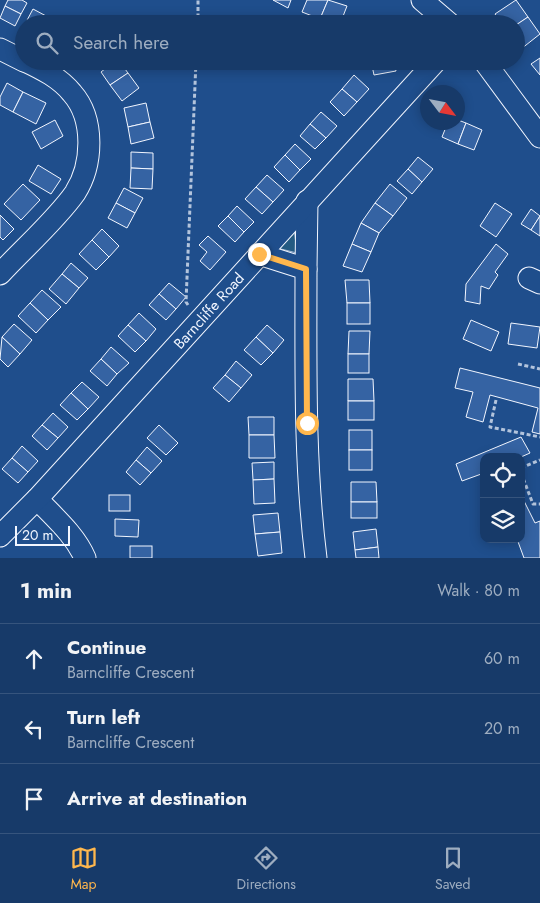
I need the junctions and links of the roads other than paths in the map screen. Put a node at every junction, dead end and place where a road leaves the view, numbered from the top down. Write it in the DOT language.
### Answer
graph roads {
  1 [pos="422,0"];
  2 [pos="440,15"];
  3 [pos="0,49"];
  4 [pos="15,56"];
  5 [pos="44,70"];
  6 [pos="428,70"];
  7 [pos="491,70"];
  8 [pos="537,127"];
  9 [pos="307,201"];
  10 [pos="259,254"];
  11 [pos="306,269"];
  12 [pos="0,274"];
  13 [pos="37,499"];
  14 [pos="0,536"];
  15 [pos="86,558"];
  16 [pos="316,558"];
  1 -- 2 [label="street"];
  3 -- 4 [label="street"];
  5 -- 12 [label="street"];
  6 -- 9 [label="street, Barncliffe Road"];
  7 -- 8 [label="street"];
  9 -- 10 [label="street, Barncliffe Road"];
  9 -- 11 [label="street"];
  10 -- 11 [label="street"];
  10 -- 13 [label="street, Barncliffe Road"];
  11 -- 16 [label="street"];
  13 -- 14 [label="street, Barncliffe Road"];
  13 -- 15 [label="street"];
}
